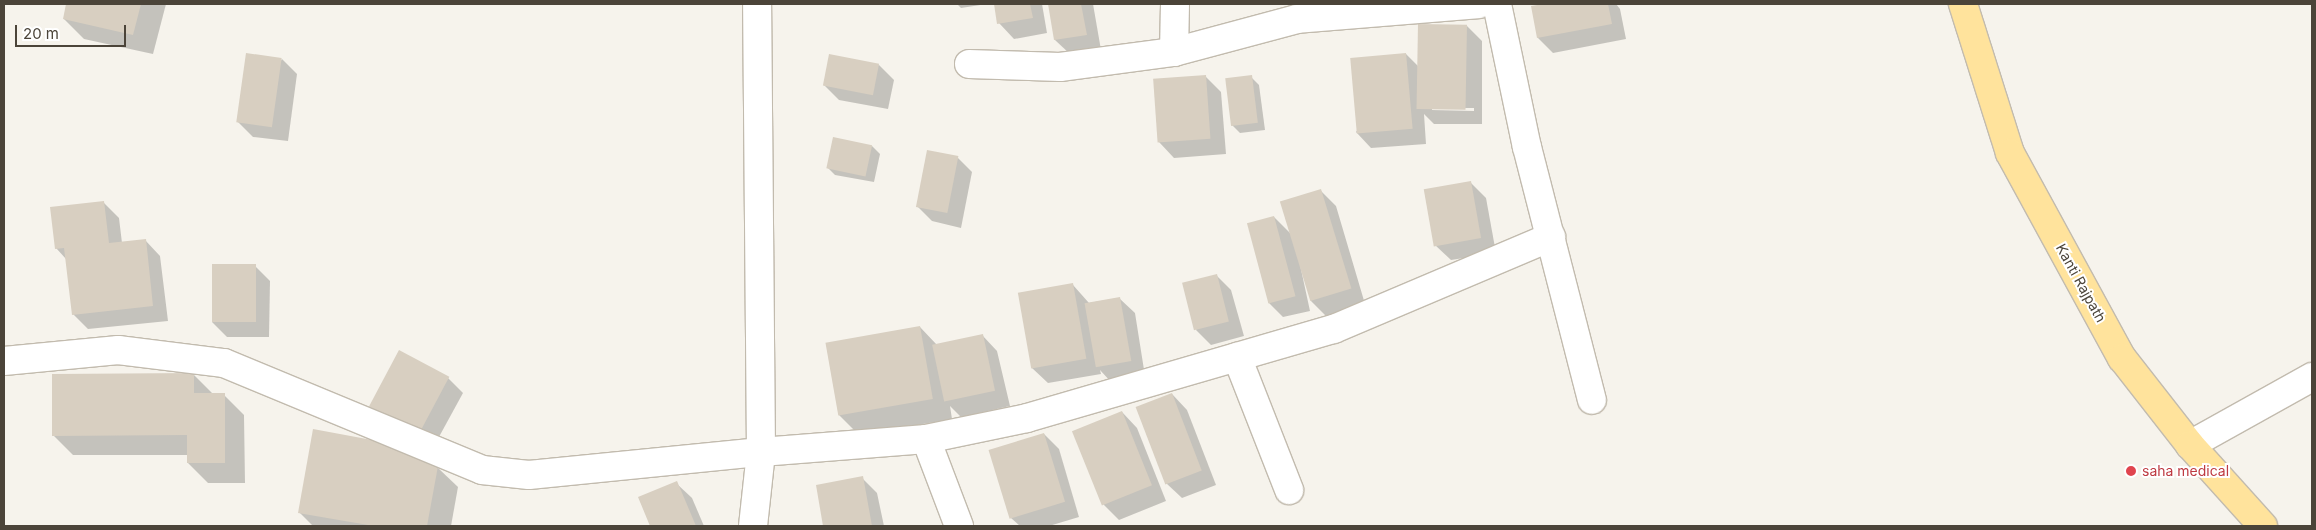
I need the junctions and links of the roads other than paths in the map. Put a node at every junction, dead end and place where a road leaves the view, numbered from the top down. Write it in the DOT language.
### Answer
graph roads {
  1 [pos="757,4"];
  2 [pos="1175,4"];
  3 [pos="1478,4"];
  4 [pos="1497,4"];
  5 [pos="1962,4"];
  6 [pos="1174,52"];
  7 [pos="969,64"];
  8 [pos="1551,237"];
  9 [pos="1237,357"];
  10 [pos="4,361"];
  11 [pos="2312,377"];
  12 [pos="1592,400"];
  13 [pos="926,439"];
  14 [pos="2190,446"];
  15 [pos="761,452"];
  16 [pos="1289,490"];
  17 [pos="753,526"];
  18 [pos="959,526"];
  19 [pos="2263,526"];
  1 -- 15 [label="street"];
  2 -- 6 [label="street"];
  3 -- 6 [label="street"];
  4 -- 8 [label="street"];
  5 -- 14 [label="main road, Kanti Rajpath"];
  6 -- 7 [label="street"];
  8 -- 9 [label="street"];
  8 -- 12 [label="street"];
  9 -- 13 [label="street"];
  9 -- 16 [label="street"];
  10 -- 15 [label="street"];
  11 -- 14 [label="street"];
  13 -- 15 [label="street"];
  13 -- 18 [label="street"];
  14 -- 19 [label="main road, Kanti Rajpath"];
  15 -- 17 [label="street"];
}
